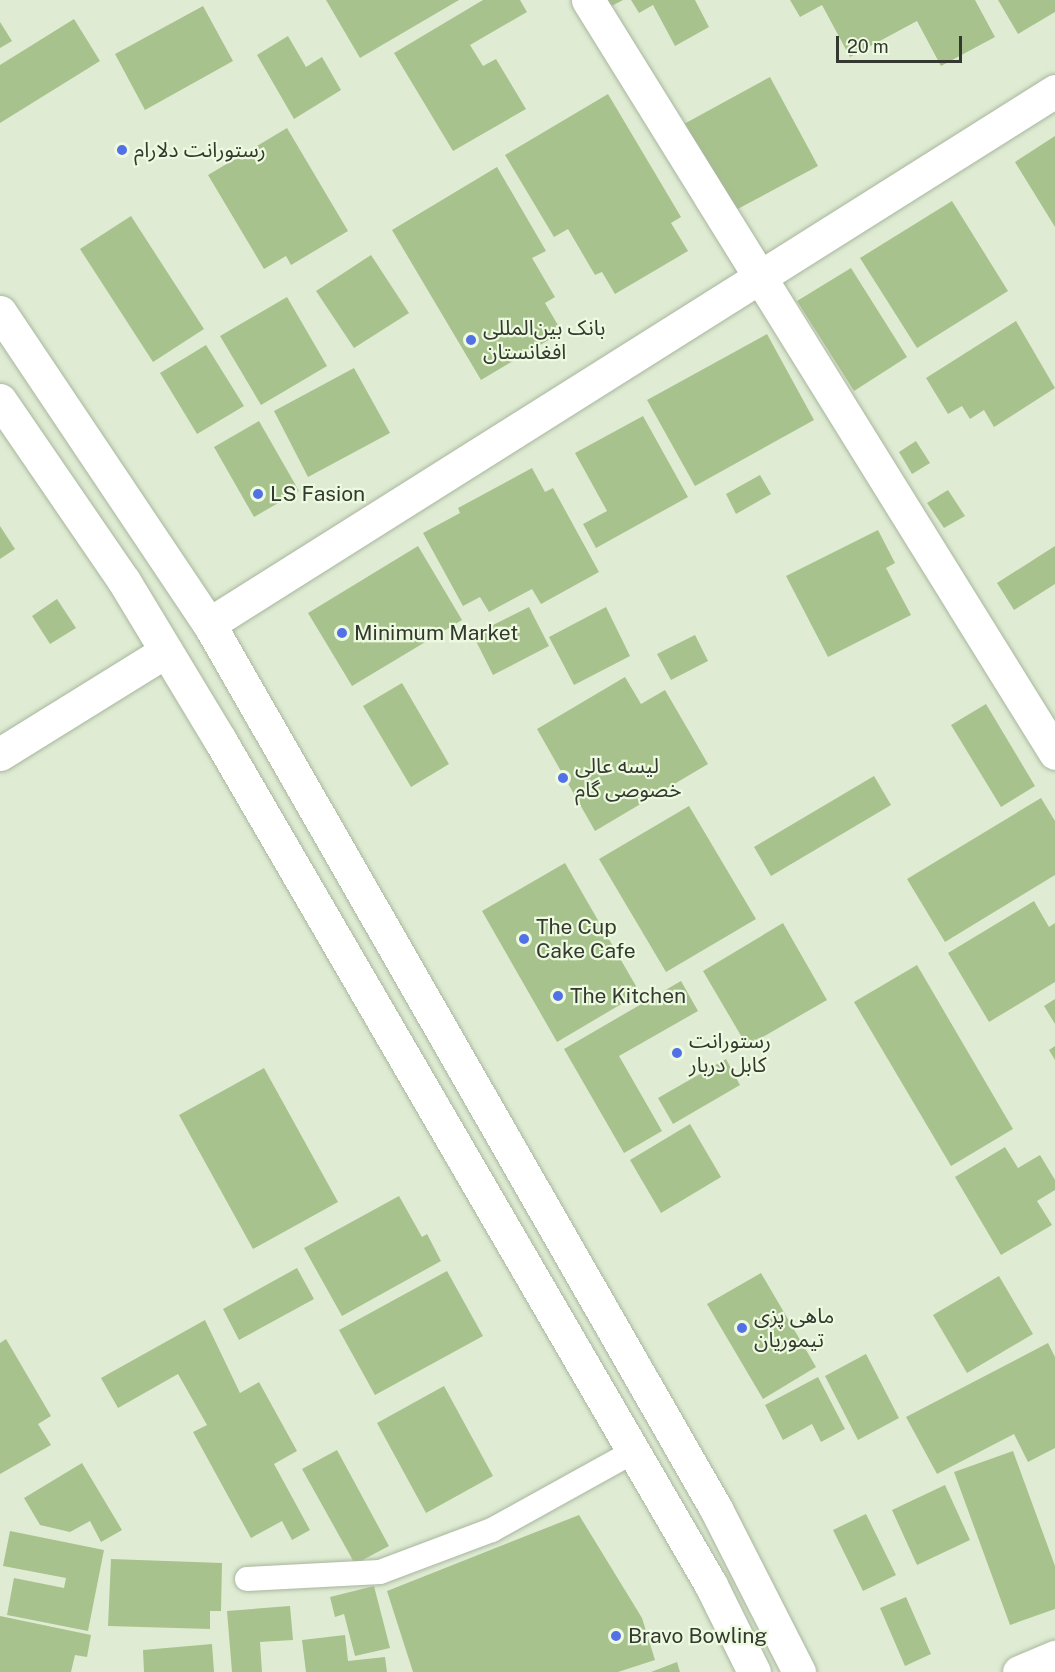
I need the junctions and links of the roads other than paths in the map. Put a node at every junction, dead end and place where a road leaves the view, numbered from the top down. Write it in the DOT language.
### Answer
graph roads {
  1 [pos="588,0"];
  2 [pos="1055,91"];
  3 [pos="761,275"];
  4 [pos="0,312"];
  5 [pos="0,400"];
  6 [pos="209,624"];
  7 [pos="166,651"];
  8 [pos="1055,753"];
  9 [pos="0,754"];
  10 [pos="633,1452"];
  11 [pos="247,1579"];
  12 [pos="1055,1657"];
  13 [pos="754,1672"];
  14 [pos="799,1672"];
  15 [pos="1019,1672"];
  1 -- 3 [label="main road"];
  2 -- 3 [label="main road"];
  3 -- 6 [label="main road"];
  3 -- 8 [label="main road"];
  4 -- 6 [label="main road"];
  5 -- 7 [label="main road"];
  6 -- 14 [label="main road"];
  7 -- 9 [label="main road"];
  7 -- 10 [label="main road"];
  10 -- 11 [label="lane"];
  10 -- 13 [label="main road"];
  12 -- 15 [label="main road"];
}
